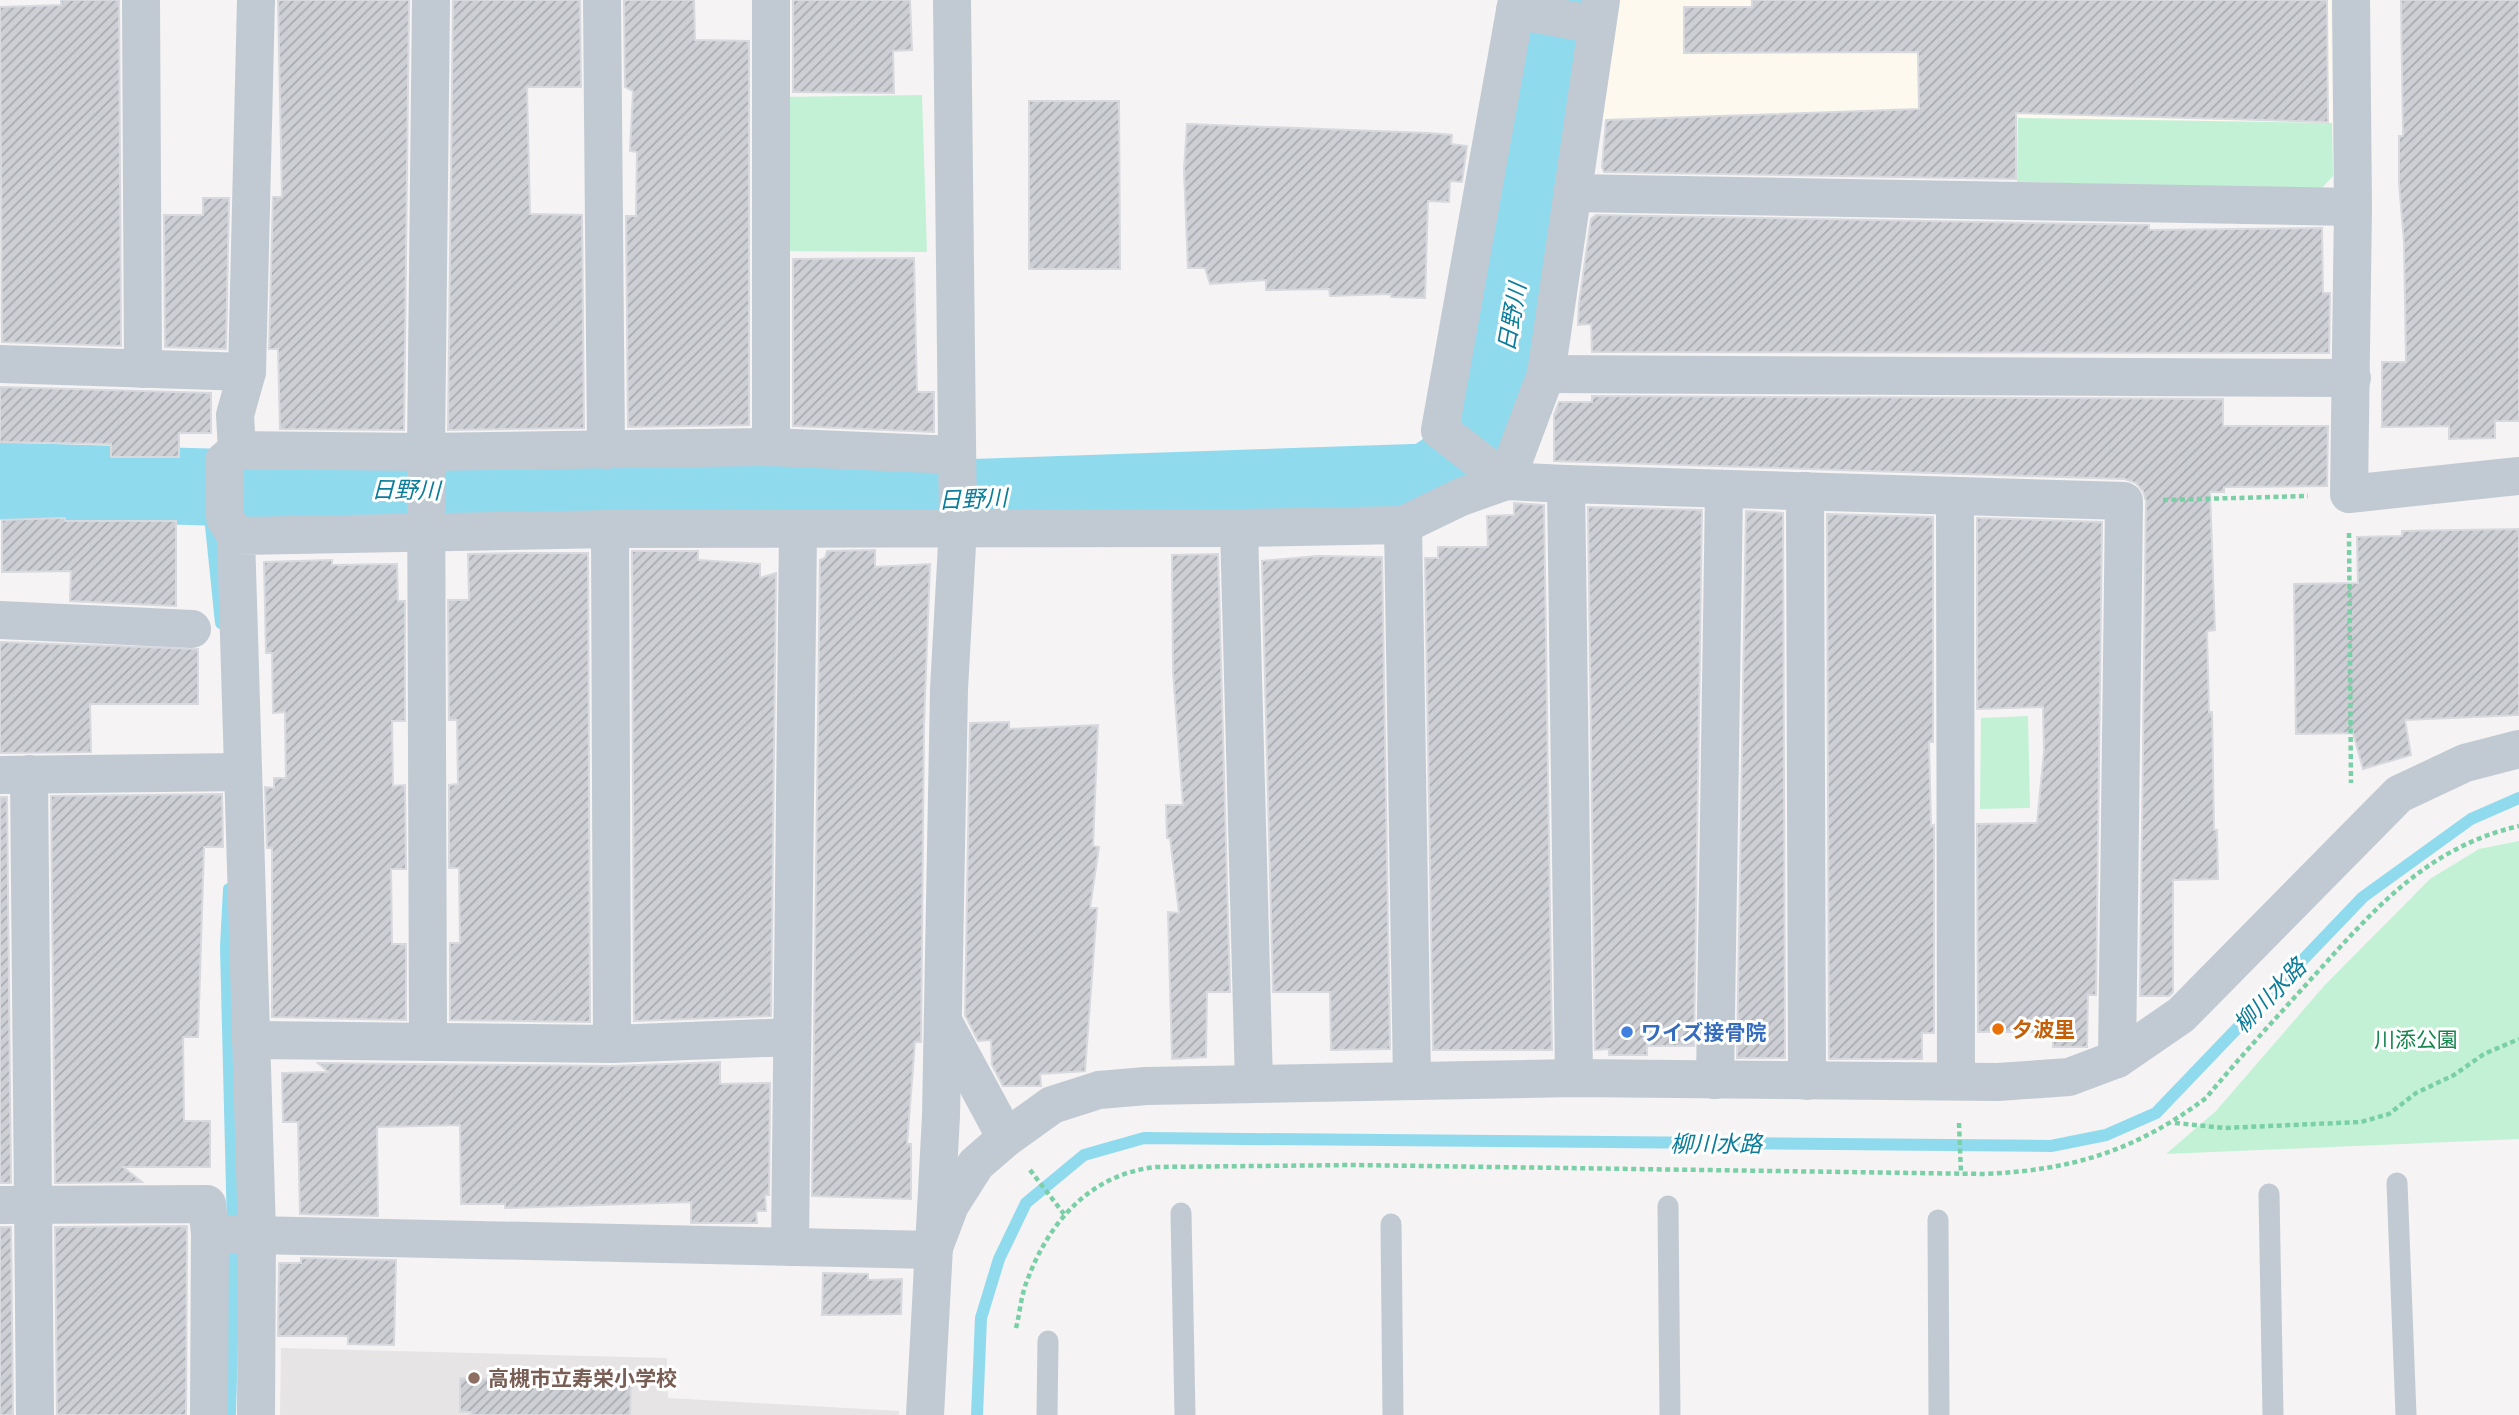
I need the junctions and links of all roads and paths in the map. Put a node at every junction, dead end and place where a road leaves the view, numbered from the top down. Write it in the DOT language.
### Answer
graph roads {
  1 [pos="141,0"];
  2 [pos="256,0"];
  3 [pos="431,0"];
  4 [pos="602,0"];
  5 [pos="771,0"];
  6 [pos="952,0"];
  7 [pos="2351,0"];
  8 [pos="1516,5"];
  9 [pos="1599,13"];
  10 [pos="1573,192"];
  11 [pos="2353,207"];
  12 [pos="0,364"];
  13 [pos="143,369"];
  14 [pos="247,372"];
  15 [pos="1546,374"];
  16 [pos="2352,379"];
  17 [pos="771,447"];
  18 [pos="237,450"];
  19 [pos="606,450"];
  20 [pos="426,452"];
  21 [pos="956,462"];
  22 [pos="2519,476"];
  23 [pos="1506,481"];
  24 [pos="1566,484"];
  25 [pos="1724,489"];
  26 [pos="1805,491"];
  27 [pos="2349,494"];
  28 [pos="1955,496"];
  29 [pos="2124,501"];
  30 [pos="958,523"];
  31 [pos="1403,525"];
  32 [pos="1239,528"];
  33 [pos="611,529"];
  34 [pos="798,530"];
  35 [pos="427,533"];
  36 [pos="236,536"];
  37 [pos="0,620"];
  38 [pos="192,629"];
  39 [pos="2519,749"];
  40 [pos="242,772"];
  41 [pos="15,775"];
  42 [pos="2519,826"];
  43 [pos="2351,843"];
  44 [pos="943,1021"];
  45 [pos="792,1037"];
  46 [pos="2519,1039"];
  47 [pos="251,1040"];
  48 [pos="428,1042"];
  49 [pos="612,1044"];
  50 [pos="2118,1059"];
  51 [pos="1574,1078"];
  52 [pos="1715,1080"];
  53 [pos="1412,1081"];
  54 [pos="1807,1081"];
  55 [pos="1956,1081"];
  56 [pos="1254,1084"];
  57 [pos="2174,1123"];
  58 [pos="1006,1138"];
  59 [pos="1961,1174"];
  60 [pos="2397,1183"];
  61 [pos="2269,1194"];
  62 [pos="16,1205"];
  63 [pos="1668,1206"];
  64 [pos="1181,1213"];
  65 [pos="1064,1214"];
  66 [pos="1938,1220"];
  67 [pos="1391,1224"];
  68 [pos="257,1233"];
  69 [pos="210,1234"];
  70 [pos="789,1247"];
  71 [pos="933,1250"];
  72 [pos="1015,1336"];
  73 [pos="1048,1341"];
  74 [pos="36,1415"];
  75 [pos="209,1415"];
  76 [pos="256,1415"];
  77 [pos="925,1415"];
  78 [pos="1048,1415"];
  79 [pos="1185,1415"];
  80 [pos="1393,1415"];
  81 [pos="1670,1415"];
  82 [pos="1939,1415"];
  83 [pos="2273,1415"];
  84 [pos="2406,1415"];
  1 -- 13 [label="street"];
  2 -- 14 [label="street"];
  3 -- 20 [label="street"];
  4 -- 19 [label="street"];
  5 -- 17 [label="street"];
  6 -- 21 [label="street"];
  7 -- 11 [label="street"];
  8 -- 9 [label="street"];
  8 -- 23 [label="street"];
  9 -- 10 [label="street"];
  10 -- 11 [label="street"];
  10 -- 15 [label="street"];
  11 -- 16 [label="street"];
  12 -- 13 [label="street"];
  13 -- 14 [label="street"];
  14 -- 18 [label="street"];
  15 -- 16 [label="street"];
  15 -- 23 [label="street"];
  16 -- 27 [label="street"];
  17 -- 19 [label="street"];
  17 -- 21 [label="street"];
  18 -- 20 [label="street"];
  18 -- 36 [label="street"];
  19 -- 20 [label="street"];
  20 -- 35 [label="street"];
  21 -- 30 [label="street"];
  22 -- 27 [label="street"];
  23 -- 24 [label="street"];
  23 -- 31 [label="street"];
  24 -- 25 [label="street"];
  24 -- 51 [label="street"];
  25 -- 26 [label="street"];
  25 -- 52 [label="street"];
  26 -- 28 [label="street"];
  26 -- 54 [label="street"];
  27 -- 29 [label="path"];
  27 -- 43 [label="path"];
  28 -- 29 [label="street"];
  28 -- 55 [label="street"];
  29 -- 50 [label="street"];
  30 -- 32 [label="street"];
  30 -- 34 [label="street"];
  30 -- 44 [label="street"];
  31 -- 32 [label="street"];
  31 -- 53 [label="street"];
  32 -- 56 [label="street"];
  33 -- 34 [label="street"];
  33 -- 35 [label="street"];
  33 -- 49 [label="street"];
  34 -- 45 [label="street"];
  35 -- 36 [label="street"];
  35 -- 48 [label="street"];
  36 -- 40 [label="street"];
  37 -- 38 [label="street"];
  39 -- 43 [label="street"];
  40 -- 41 [label="street"];
  40 -- 47 [label="street"];
  41 -- 62 [label="street"];
  42 -- 57 [label="path"];
  43 -- 50 [label="street"];
  44 -- 58 [label="street"];
  44 -- 71 [label="street"];
  45 -- 49 [label="street"];
  45 -- 70 [label="street"];
  46 -- 57 [label="path"];
  47 -- 48 [label="street"];
  47 -- 68 [label="street"];
  48 -- 49 [label="street"];
  50 -- 55 [label="street"];
  51 -- 52 [label="street"];
  51 -- 53 [label="street"];
  52 -- 54 [label="street"];
  53 -- 56 [label="street"];
  54 -- 55 [label="street"];
  55 -- 59 [label="path"];
  56 -- 58 [label="street"];
  57 -- 59 [label="path"];
  58 -- 65 [label="path"];
  58 -- 71 [label="street"];
  59 -- 65 [label="path"];
  60 -- 84 [label="lane"];
  61 -- 83 [label="lane"];
  62 -- 69 [label="street"];
  62 -- 74 [label="street"];
  63 -- 81 [label="lane"];
  64 -- 79 [label="lane"];
  65 -- 72 [label="path"];
  66 -- 82 [label="lane"];
  67 -- 80 [label="lane"];
  68 -- 69 [label="street"];
  68 -- 70 [label="street"];
  68 -- 76 [label="street"];
  69 -- 75 [label="street"];
  70 -- 71 [label="street"];
  71 -- 77 [label="street"];
  73 -- 78 [label="lane"];
}
